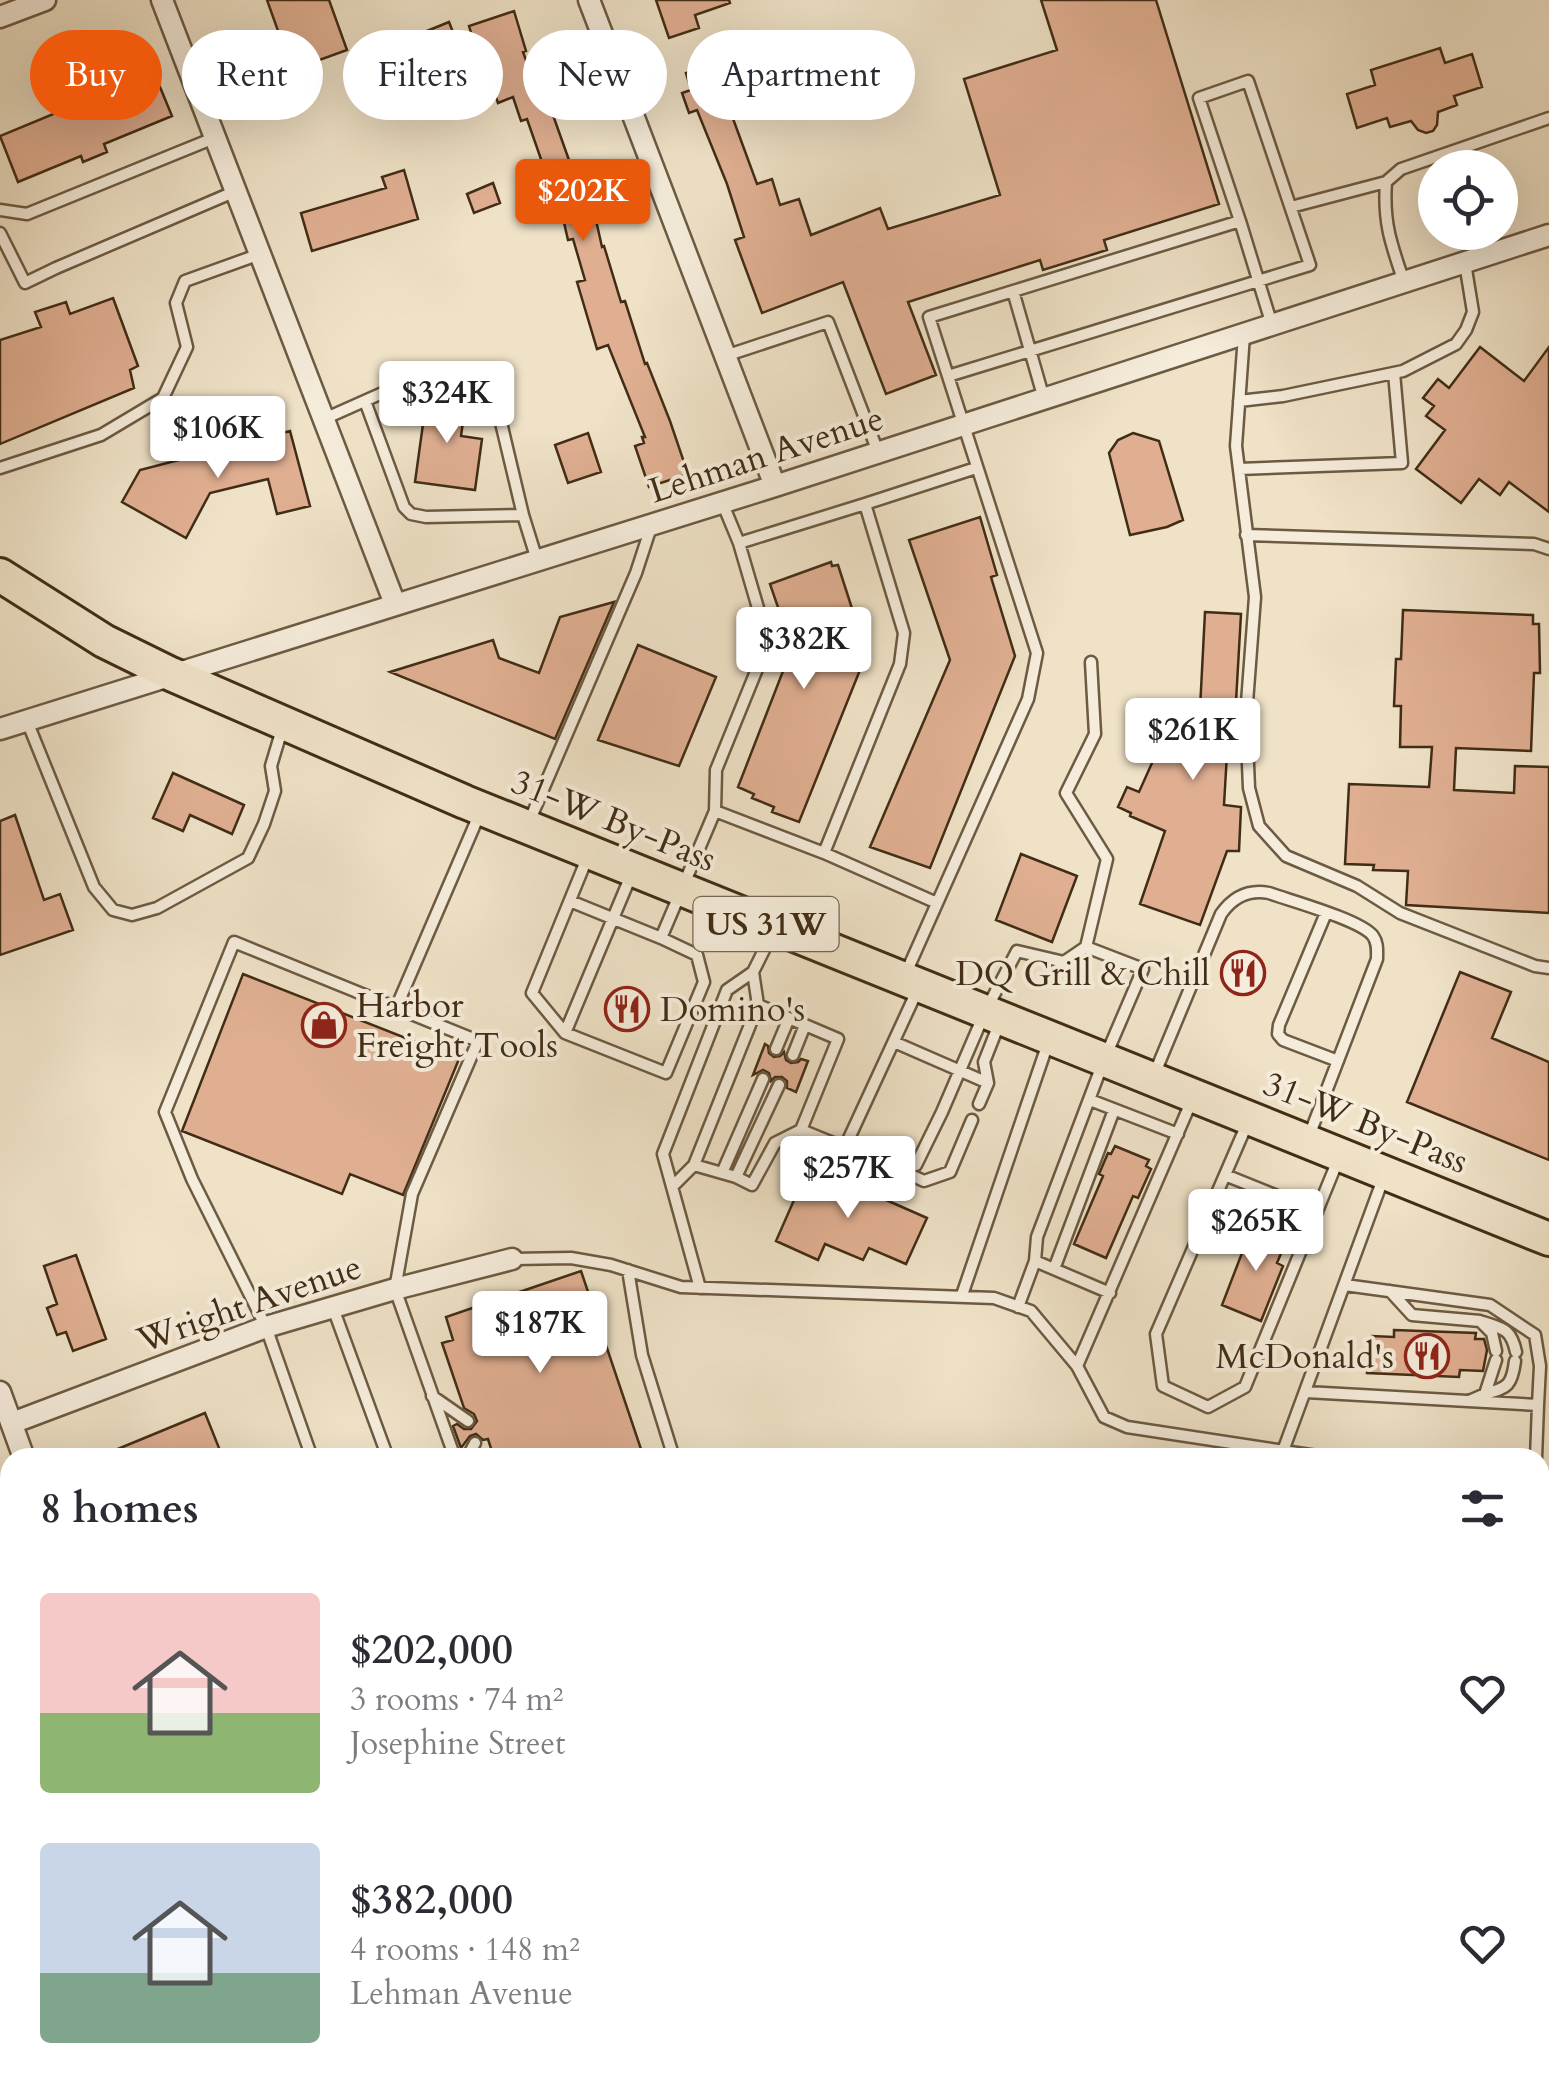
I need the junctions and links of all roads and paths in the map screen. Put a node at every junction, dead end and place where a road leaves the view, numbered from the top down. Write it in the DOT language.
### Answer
graph roads {
  1 [pos="162,0"];
  2 [pos="589,0"];
  3 [pos="34,2"];
  4 [pos="0,17"];
  5 [pos="1549,118"];
  6 [pos="215,138"];
  7 [pos="1386,182"];
  8 [pos="236,191"];
  9 [pos="1290,207"];
  10 [pos="0,210"];
  11 [pos="1240,221"];
  12 [pos="0,233"];
  13 [pos="1549,234"];
  14 [pos="260,254"];
  15 [pos="1465,262"];
  16 [pos="1258,282"];
  17 [pos="1404,282"];
  18 [pos="1013,292"];
  19 [pos="1272,324"];
  20 [pos="1244,334"];
  21 [pos="1030,352"];
  22 [pos="725,356"];
  23 [pos="1394,373"];
  24 [pos="948,376"];
  25 [pos="1044,400"];
  26 [pos="365,401"];
  27 [pos="1239,401"];
  28 [pos="324,419"];
  29 [pos="964,426"];
  30 [pos="878,453"];
  31 [pos="0,468"];
  32 [pos="976,468"];
  33 [pos="1239,469"];
  34 [pos="775,486"];
  35 [pos="722,502"];
  36 [pos="865,504"];
  37 [pos="524,515"];
  38 [pos="652,524"];
  39 [pos="1246,535"];
  40 [pos="739,542"];
  41 [pos="1549,549"];
  42 [pos="538,560"];
  43 [pos="0,575"];
  44 [pos="395,604"];
  45 [pos="1090,662"];
  46 [pos="171,674"];
  47 [pos="26,720"];
  48 [pos="284,724"];
  49 [pos="0,729"];
  50 [pos="482,810"];
  51 [pos="715,811"];
  52 [pos="526,828"];
  53 [pos="590,853"];
  54 [pos="824,853"];
  55 [pos="633,870"];
  56 [pos="682,890"];
  57 [pos="570,901"];
  58 [pos="937,902"];
  59 [pos="1326,914"];
  60 [pos="613,918"];
  61 [pos="775,927"];
  62 [pos="660,938"];
  63 [pos="1086,947"];
  64 [pos="1549,968"];
  65 [pos="753,972"];
  66 [pos="704,982"];
  67 [pos="912,982"];
  68 [pos="728,990"];
  69 [pos="758,1005"];
  70 [pos="396,1008"];
  71 [pos="993,1015"];
  72 [pos="789,1018"];
  73 [pos="805,1025"];
  74 [pos="565,1034"];
  75 [pos="1050,1038"];
  76 [pos="894,1042"];
  77 [pos="776,1049"];
  78 [pos="792,1055"];
  79 [pos="1104,1060"];
  80 [pos="1338,1061"];
  81 [pos="959,1070"];
  82 [pos="763,1079"];
  83 [pos="1152,1079"];
  84 [pos="988,1083"];
  85 [pos="779,1085"];
  86 [pos="1194,1096"];
  87 [pos="1090,1100"];
  88 [pos="979,1104"];
  89 [pos="1114,1110"];
  90 [pos="1250,1118"];
  91 [pos="972,1120"];
  92 [pos="801,1130"];
  93 [pos="1178,1134"];
  94 [pos="1307,1141"];
  95 [pos="846,1147"];
  96 [pos="1340,1155"];
  97 [pos="694,1164"];
  98 [pos="899,1170"];
  99 [pos="722,1173"];
  100 [pos="1386,1173"];
  101 [pos="1226,1175"];
  102 [pos="736,1177"];
  103 [pos="672,1187"];
  104 [pos="1316,1212"];
  105 [pos="1549,1239"];
  106 [pos="512,1259"];
  107 [pos="1035,1261"];
  108 [pos="1054,1269"];
  109 [pos="628,1270"];
  110 [pos="1345,1285"];
  111 [pos="396,1288"];
  112 [pos="700,1288"];
  113 [pos="1390,1291"];
  114 [pos="1110,1293"];
  115 [pos="962,1295"];
  116 [pos="1018,1307"];
  117 [pos="333,1308"];
  118 [pos="1480,1321"];
  119 [pos="266,1328"];
  120 [pos="1077,1366"];
  121 [pos="0,1392"];
  122 [pos="1306,1392"];
  123 [pos="1484,1394"];
  124 [pos="432,1396"];
  125 [pos="1468,1402"];
  126 [pos="1538,1405"];
  127 [pos="468,1420"];
  128 [pos="12,1423"];
  129 [pos="475,1443"];
  130 [pos="21,1448"];
  131 [pos="308,1448"];
  132 [pos="384,1448"];
  133 [pos="451,1448"];
  134 [pos="472,1448"];
  135 [pos="671,1448"];
  136 [pos="1262,1448"];
  137 [pos="1283,1448"];
  138 [pos="1536,1448"];
  1 -- 6 [label="street"];
  2 -- 22 [label="street"];
  3 -- 4 [label="street"];
  5 -- 7 [label="lane"];
  6 -- 8 [label="street"];
  6 -- 10 [label="lane"];
  7 -- 9 [label="lane"];
  7 -- 17 [label="lane"];
  8 -- 12 [label="lane"];
  8 -- 14 [label="street"];
  9 -- 11 [label="lane"];
  9 -- 16 [label="lane"];
  11 -- 16 [label="lane"];
  11 -- 18 [label="lane"];
  13 -- 15 [label="street, Lehman Avenue"];
  14 -- 28 [label="street"];
  14 -- 31 [label="lane"];
  15 -- 17 [label="street, Lehman Avenue"];
  15 -- 23 [label="lane"];
  16 -- 19 [label="lane"];
  16 -- 21 [label="lane"];
  17 -- 19 [label="street, Lehman Avenue"];
  18 -- 21 [label="lane"];
  18 -- 24 [label="lane"];
  19 -- 20 [label="street, Lehman Avenue"];
  20 -- 25 [label="street, Lehman Avenue"];
  20 -- 27 [label="lane"];
  21 -- 24 [label="lane"];
  21 -- 25 [label="lane"];
  22 -- 30 [label="lane"];
  22 -- 34 [label="street"];
  23 -- 27 [label="lane"];
  23 -- 33 [label="lane"];
  24 -- 29 [label="lane"];
  25 -- 29 [label="street, Lehman Avenue"];
  26 -- 28 [label="lane"];
  26 -- 37 [label="lane"];
  26 -- 37 [label="lane"];
  27 -- 33 [label="lane"];
  28 -- 44 [label="street"];
  29 -- 30 [label="street, Lehman Avenue"];
  29 -- 32 [label="lane"];
  30 -- 34 [label="street, Lehman Avenue"];
  32 -- 36 [label="lane"];
  32 -- 58 [label="lane"];
  33 -- 39 [label="lane"];
  34 -- 35 [label="street, Lehman Avenue"];
  35 -- 38 [label="street, Lehman Avenue"];
  35 -- 40 [label="lane"];
  36 -- 40 [label="lane"];
  36 -- 54 [label="lane"];
  37 -- 42 [label="lane"];
  38 -- 42 [label="street, Lehman Avenue"];
  38 -- 52 [label="lane"];
  39 -- 41 [label="lane"];
  39 -- 64 [label="lane"];
  40 -- 51 [label="lane"];
  42 -- 44 [label="street, Lehman Avenue"];
  43 -- 46 [label="main road, 31-W By-Pass / US 31W"];
  44 -- 46 [label="street, Lehman Avenue"];
  45 -- 63 [label="lane"];
  46 -- 47 [label="street, Lehman Avenue"];
  46 -- 48 [label="main road, 31-W By-Pass / US 31W"];
  47 -- 48 [label="lane"];
  47 -- 49 [label="street, Lehman Avenue"];
  48 -- 50 [label="main road, 31-W By-Pass / US 31W"];
  50 -- 52 [label="main road, 31-W By-Pass / US 31W"];
  50 -- 70 [label="lane"];
  51 -- 54 [label="lane"];
  51 -- 56 [label="lane"];
  52 -- 53 [label="main road, 31-W By-Pass / US 31W"];
  53 -- 55 [label="main road, 31-W By-Pass / US 31W"];
  53 -- 57 [label="lane"];
  54 -- 58 [label="lane"];
  55 -- 56 [label="main road, 31-W By-Pass / US 31W"];
  55 -- 60 [label="lane"];
  56 -- 61 [label="main road, 31-W By-Pass / US 31W"];
  56 -- 62 [label="lane"];
  57 -- 60 [label="lane"];
  57 -- 74 [label="lane"];
  58 -- 67 [label="lane"];
  59 -- 80 [label="lane"];
  59 -- 80 [label="lane"];
  59 -- 83 [label="lane"];
  60 -- 62 [label="lane"];
  60 -- 74 [label="lane"];
  61 -- 65 [label="lane"];
  61 -- 67 [label="main road, 31-W By-Pass / US 31W"];
  62 -- 66 [label="lane"];
  63 -- 71 [label="lane"];
  63 -- 79 [label="lane"];
  65 -- 68 [label="lane"];
  65 -- 69 [label="lane"];
  66 -- 68 [label="lane"];
  66 -- 74 [label="lane"];
  67 -- 71 [label="main road, 31-W By-Pass / US 31W"];
  67 -- 76 [label="lane"];
  68 -- 103 [label="lane"];
  69 -- 72 [label="lane"];
  69 -- 97 [label="lane"];
  70 -- 111 [label="lane"];
  70 -- 119 [label="lane"];
  71 -- 75 [label="main road, 31-W By-Pass / US 31W"];
  71 -- 81 [label="lane"];
  71 -- 84 [label="lane"];
  72 -- 73 [label="lane"];
  72 -- 77 [label="lane"];
  73 -- 78 [label="lane"];
  73 -- 92 [label="lane"];
  75 -- 79 [label="main road, 31-W By-Pass / US 31W"];
  75 -- 115 [label="lane"];
  76 -- 81 [label="lane"];
  76 -- 95 [label="lane"];
  79 -- 83 [label="main road, 31-W By-Pass / US 31W"];
  79 -- 87 [label="lane"];
  80 -- 94 [label="lane"];
  81 -- 84 [label="lane"];
  81 -- 98 [label="lane"];
  82 -- 99 [label="lane"];
  83 -- 86 [label="main road, 31-W By-Pass / US 31W"];
  84 -- 88 [label="lane"];
  85 -- 102 [label="lane"];
  86 -- 90 [label="main road, 31-W By-Pass / US 31W"];
  86 -- 93 [label="lane"];
  87 -- 89 [label="lane"];
  87 -- 107 [label="lane"];
  89 -- 93 [label="lane"];
  89 -- 108 [label="lane"];
  90 -- 94 [label="main road, 31-W By-Pass / US 31W"];
  90 -- 101 [label="lane"];
  91 -- 98 [label="lane"];
  92 -- 95 [label="lane"];
  92 -- 102 [label="lane"];
  93 -- 114 [label="lane"];
  94 -- 96 [label="main road, 31-W By-Pass / US 31W"];
  95 -- 98 [label="lane"];
  96 -- 100 [label="main road, 31-W By-Pass / US 31W"];
  96 -- 104 [label="lane"];
  97 -- 99 [label="lane"];
  97 -- 103 [label="lane"];
  99 -- 102 [label="lane"];
  100 -- 105 [label="main road, 31-W By-Pass / US 31W"];
  100 -- 110 [label="lane"];
  101 -- 104 [label="lane"];
  101 -- 104 [label="lane"];
  103 -- 112 [label="lane"];
  106 -- 109 [label="lane"];
  106 -- 111 [label="street, Wright Avenue"];
  107 -- 108 [label="lane"];
  107 -- 116 [label="lane"];
  108 -- 114 [label="lane"];
  109 -- 112 [label="lane"];
  109 -- 135 [label="lane"];
  110 -- 113 [label="lane"];
  110 -- 122 [label="lane"];
  111 -- 117 [label="street, Wright Avenue"];
  111 -- 124 [label="lane"];
  112 -- 115 [label="lane"];
  113 -- 118 [label="lane"];
  113 -- 126 [label="lane"];
  114 -- 120 [label="lane"];
  115 -- 116 [label="lane"];
  116 -- 120 [label="lane"];
  117 -- 119 [label="street, Wright Avenue"];
  117 -- 132 [label="lane"];
  118 -- 123 [label="lane"];
  118 -- 123 [label="lane"];
  119 -- 128 [label="street, Wright Avenue"];
  119 -- 131 [label="lane"];
  120 -- 136 [label="lane"];
  121 -- 128 [label="street"];
  122 -- 125 [label="lane"];
  122 -- 137 [label="lane"];
  123 -- 125 [label="lane"];
  124 -- 127 [label="lane"];
  124 -- 133 [label="lane"];
  125 -- 126 [label="lane"];
  126 -- 138 [label="lane"];
  128 -- 130 [label="street"];
  129 -- 134 [label="lane"];
}
